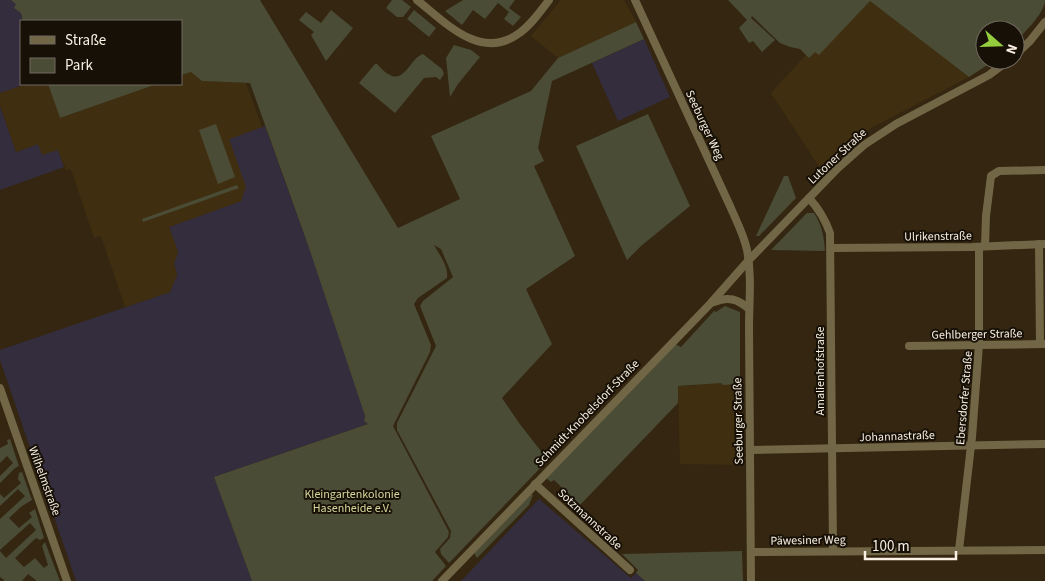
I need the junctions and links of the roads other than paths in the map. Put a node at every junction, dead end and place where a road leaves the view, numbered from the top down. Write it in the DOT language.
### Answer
graph roads {
  1 [pos="417,0"];
  2 [pos="549,0"];
  3 [pos="635,0"];
  4 [pos="1045,22"];
  5 [pos="1025,46"];
  6 [pos="995,70"];
  7 [pos="1045,170"];
  8 [pos="809,198"];
  9 [pos="1042,244"];
  10 [pos="982,246"];
  11 [pos="831,248"];
  12 [pos="748,261"];
  13 [pos="710,304"];
  14 [pos="749,308"];
  15 [pos="1043,344"];
  16 [pos="910,346"];
  17 [pos="979,346"];
  18 [pos="0,388"];
  19 [pos="1045,444"];
  20 [pos="971,445"];
  21 [pos="832,449"];
  22 [pos="750,450"];
  23 [pos="535,484"];
  24 [pos="833,550"];
  25 [pos="959,550"];
  26 [pos="1045,550"];
  27 [pos="751,552"];
  28 [pos="630,570"];
  29 [pos="67,581"];
  30 [pos="442,581"];
  31 [pos="751,581"];
  1 -- 2 [label="street"];
  3 -- 12 [label="street, Seeburger Weg"];
  4 -- 5 [label="street"];
  6 -- 8 [label="street, Lutoner Straße"];
  7 -- 10 [label="street, Ebersdorfer Straße"];
  8 -- 11 [label="street, Amalienhofstraße"];
  8 -- 12 [label="street, Lutoner Straße"];
  9 -- 10 [label="street, Ulrikenstraße"];
  9 -- 15 [label="street"];
  10 -- 11 [label="street, Ulrikenstraße"];
  10 -- 17 [label="street, Ebersdorfer Straße"];
  11 -- 21 [label="street, Amalienhofstraße"];
  12 -- 13 [label="street, Schmidt-Knobelsdorf-Straße"];
  12 -- 14 [label="street, Seeburger Straße"];
  13 -- 14 [label="street"];
  13 -- 23 [label="street, Schmidt-Knobelsdorf-Straße"];
  14 -- 22 [label="street, Seeburger Straße"];
  15 -- 17 [label="street, Gehlberger Straße"];
  16 -- 17 [label="street, Gehlberger Straße"];
  17 -- 20 [label="street, Ebersdorfer Straße"];
  18 -- 29 [label="street, Wilhelmstraße"];
  19 -- 20 [label="street, Johannastraße"];
  20 -- 21 [label="street, Johannastraße"];
  20 -- 25 [label="street, Ebersdorfer Straße"];
  21 -- 22 [label="street, Johannastraße"];
  21 -- 24 [label="street, Amalienhofstraße"];
  22 -- 27 [label="street, Seeburger Straße"];
  23 -- 28 [label="street, Sotzmannstraße"];
  23 -- 30 [label="street, Schmidt-Knobelsdorf-Straße"];
  24 -- 25 [label="street, Päwesiner Weg"];
  24 -- 27 [label="street, Päwesiner Weg"];
  25 -- 26 [label="street, Päwesiner Weg"];
  27 -- 31 [label="street, Seeburger Straße"];
}
